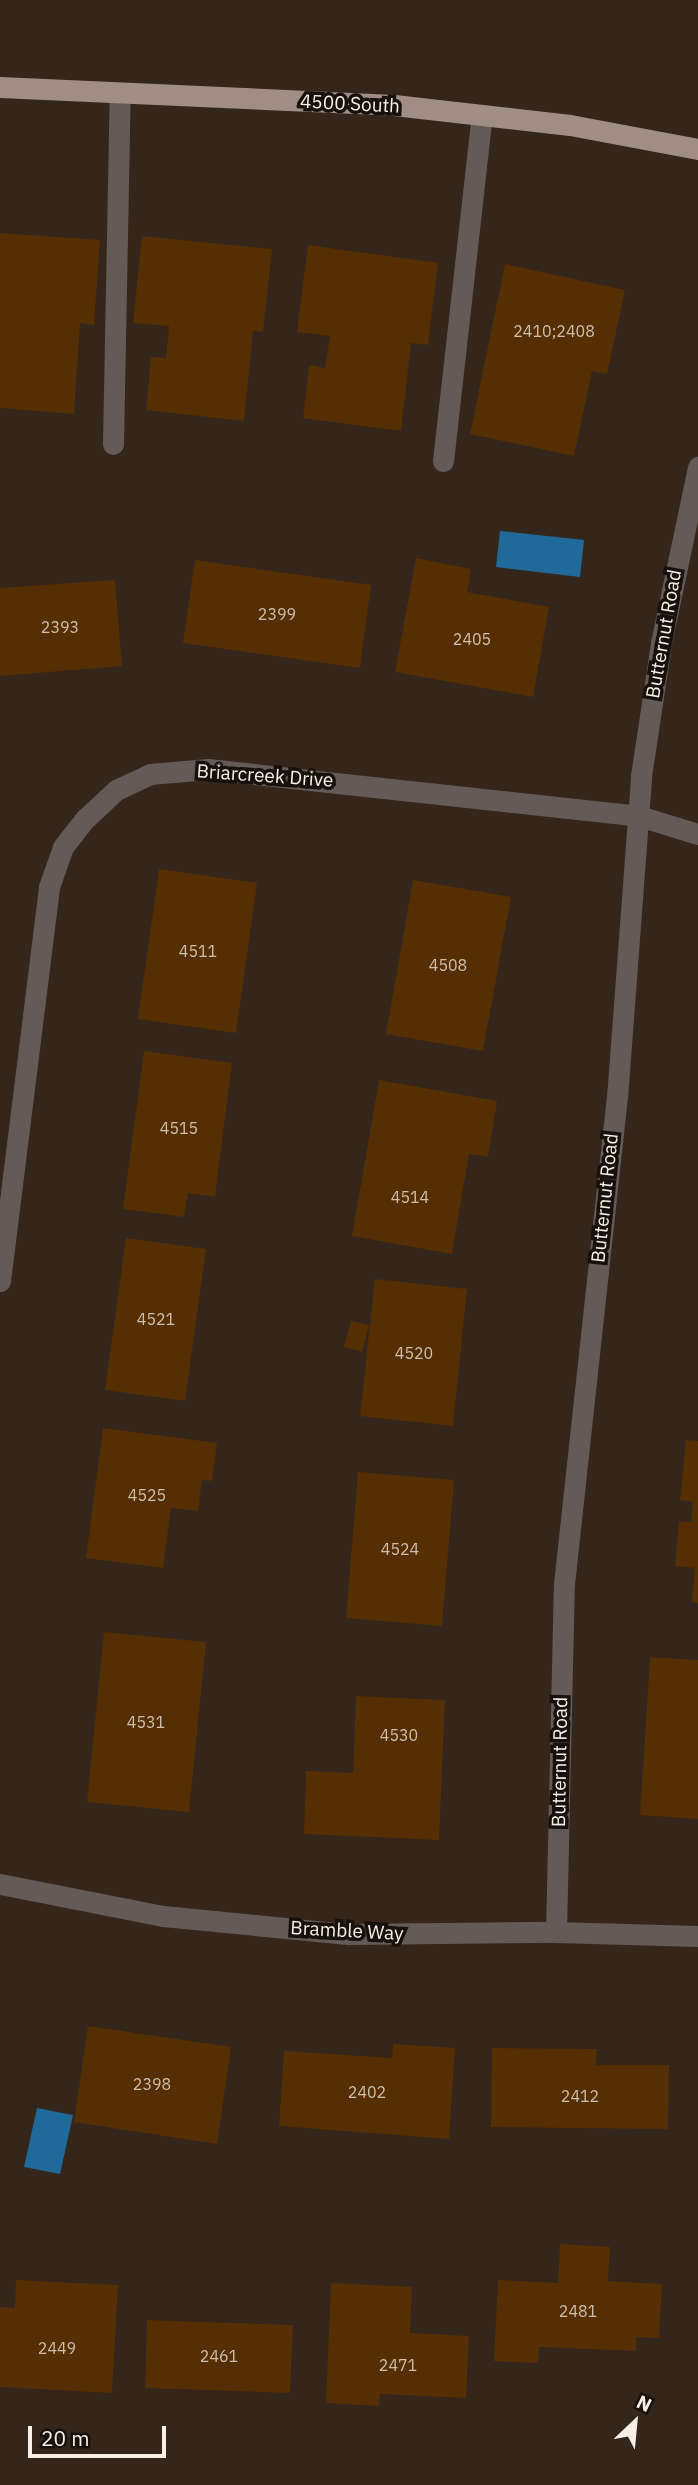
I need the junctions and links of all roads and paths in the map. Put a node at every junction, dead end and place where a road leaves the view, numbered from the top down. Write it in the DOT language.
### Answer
graph roads {
  1 [pos="0,87"];
  2 [pos="120,93"];
  3 [pos="482,116"];
  4 [pos="698,149"];
  5 [pos="113,444"];
  6 [pos="443,461"];
  7 [pos="698,467"];
  8 [pos="639,817"];
  9 [pos="698,834"];
  10 [pos="0,1281"];
  11 [pos="0,1884"];
  12 [pos="556,1933"];
  13 [pos="698,1936"];
  1 -- 2 [label="main road, 4500 South"];
  2 -- 3 [label="main road, 4500 South"];
  2 -- 5 [label="street"];
  3 -- 4 [label="main road, 4500 South"];
  3 -- 6 [label="street"];
  7 -- 8 [label="street, Butternut Road"];
  8 -- 9 [label="street, Briarcreek Drive"];
  8 -- 10 [label="street, Briarcreek Drive"];
  8 -- 12 [label="street, Butternut Road"];
  11 -- 12 [label="street, Bramble Way"];
  12 -- 13 [label="street, Bramble Way"];
}
